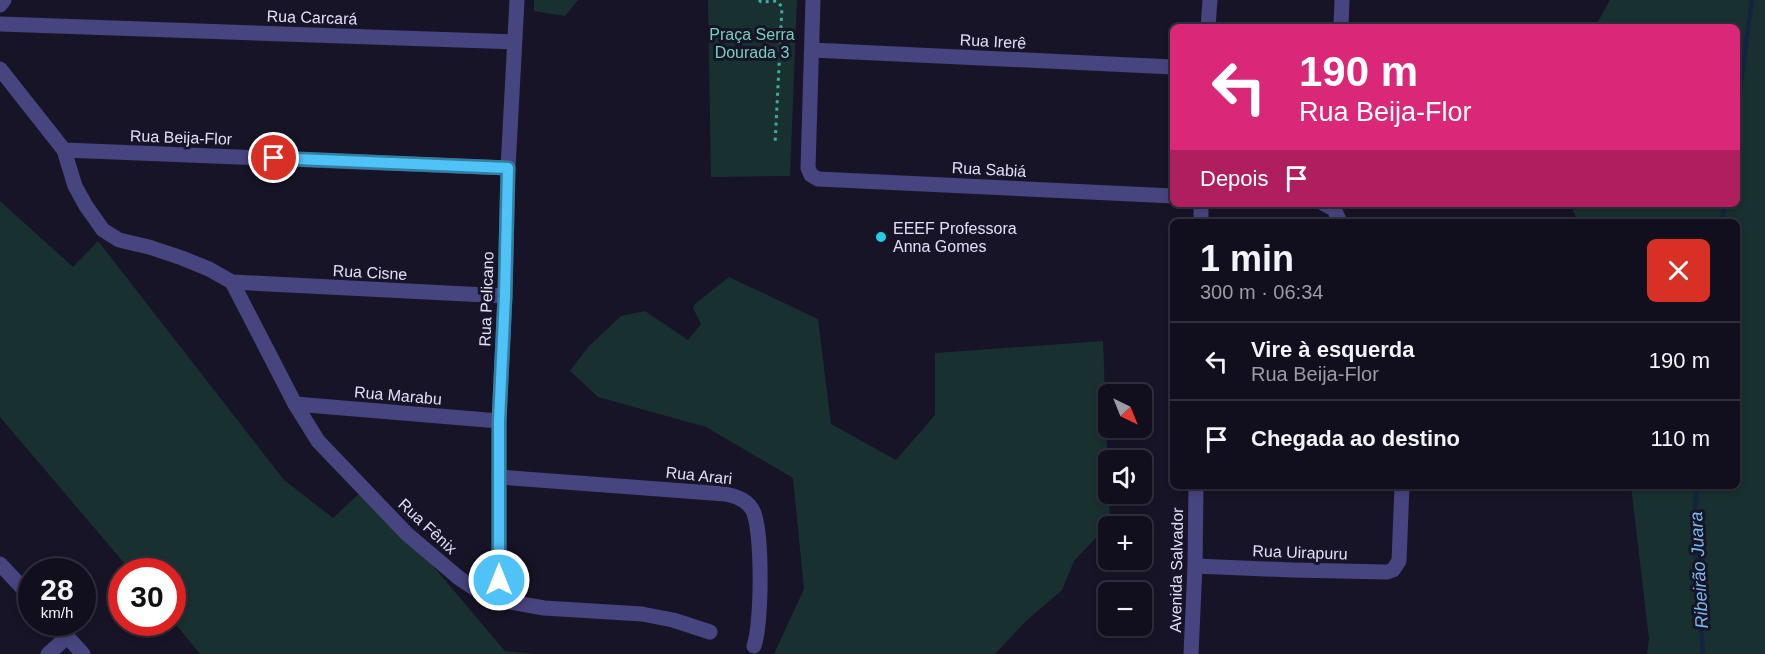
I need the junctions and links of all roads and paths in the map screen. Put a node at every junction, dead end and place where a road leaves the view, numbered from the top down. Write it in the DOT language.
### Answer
graph roads {
  1 [pos="4,0"];
  2 [pos="516,0"];
  3 [pos="759,0"];
  4 [pos="813,0"];
  5 [pos="1209,0"];
  6 [pos="1342,0"];
  7 [pos="0,5"];
  8 [pos="0,24"];
  9 [pos="1208,24"];
  10 [pos="1341,24"];
  11 [pos="514,42"];
  12 [pos="812,50"];
  13 [pos="1170,67"];
  14 [pos="0,69"];
  15 [pos="775,145"];
  16 [pos="64,150"];
  17 [pos="508,168"];
  18 [pos="1170,196"];
  19 [pos="232,282"];
  20 [pos="505,296"];
  21 [pos="295,404"];
  22 [pos="499,421"];
  23 [pos="499,477"];
  24 [pos="1196,489"];
  25 [pos="1402,489"];
  26 [pos="0,564"];
  27 [pos="1195,566"];
  28 [pos="18,583"];
  29 [pos="499,600"];
  30 [pos="710,632"];
  31 [pos="67,637"];
  32 [pos="754,646"];
  33 [pos="48,654"];
  34 [pos="83,654"];
  35 [pos="1191,654"];
  1 -- 7 [label="street"];
  2 -- 11 [label="street, Rua Pelicano"];
  3 -- 15 [label="path"];
  4 -- 12 [label="street"];
  5 -- 9 [label="street"];
  6 -- 10 [label="street"];
  8 -- 11 [label="street, Rua Carcará"];
  11 -- 17 [label="street, Rua Pelicano"];
  12 -- 13 [label="street, Rua Irerê"];
  12 -- 18 [label="street, Rua Sabiá"];
  14 -- 16 [label="street"];
  16 -- 17 [label="street, Rua Beija-Flor"];
  16 -- 19 [label="street"];
  17 -- 20 [label="street, Rua Pelicano"];
  19 -- 20 [label="street, Rua Cisne"];
  19 -- 21 [label="street, Rua Fênix"];
  20 -- 22 [label="street, Rua Pelicano"];
  21 -- 22 [label="street, Rua Marabu"];
  21 -- 29 [label="street, Rua Fênix"];
  22 -- 23 [label="street, Rua Pelicano"];
  23 -- 29 [label="street, Rua Pelicano"];
  23 -- 32 [label="street, Rua Arari"];
  24 -- 27 [label="street, Avenida Salvador"];
  25 -- 27 [label="street, Rua Uirapuru"];
  26 -- 28 [label="street"];
  27 -- 35 [label="street, Avenida Salvador"];
  29 -- 30 [label="street, Rua Fênix"];
  31 -- 33 [label="street"];
  31 -- 34 [label="street"];
}
